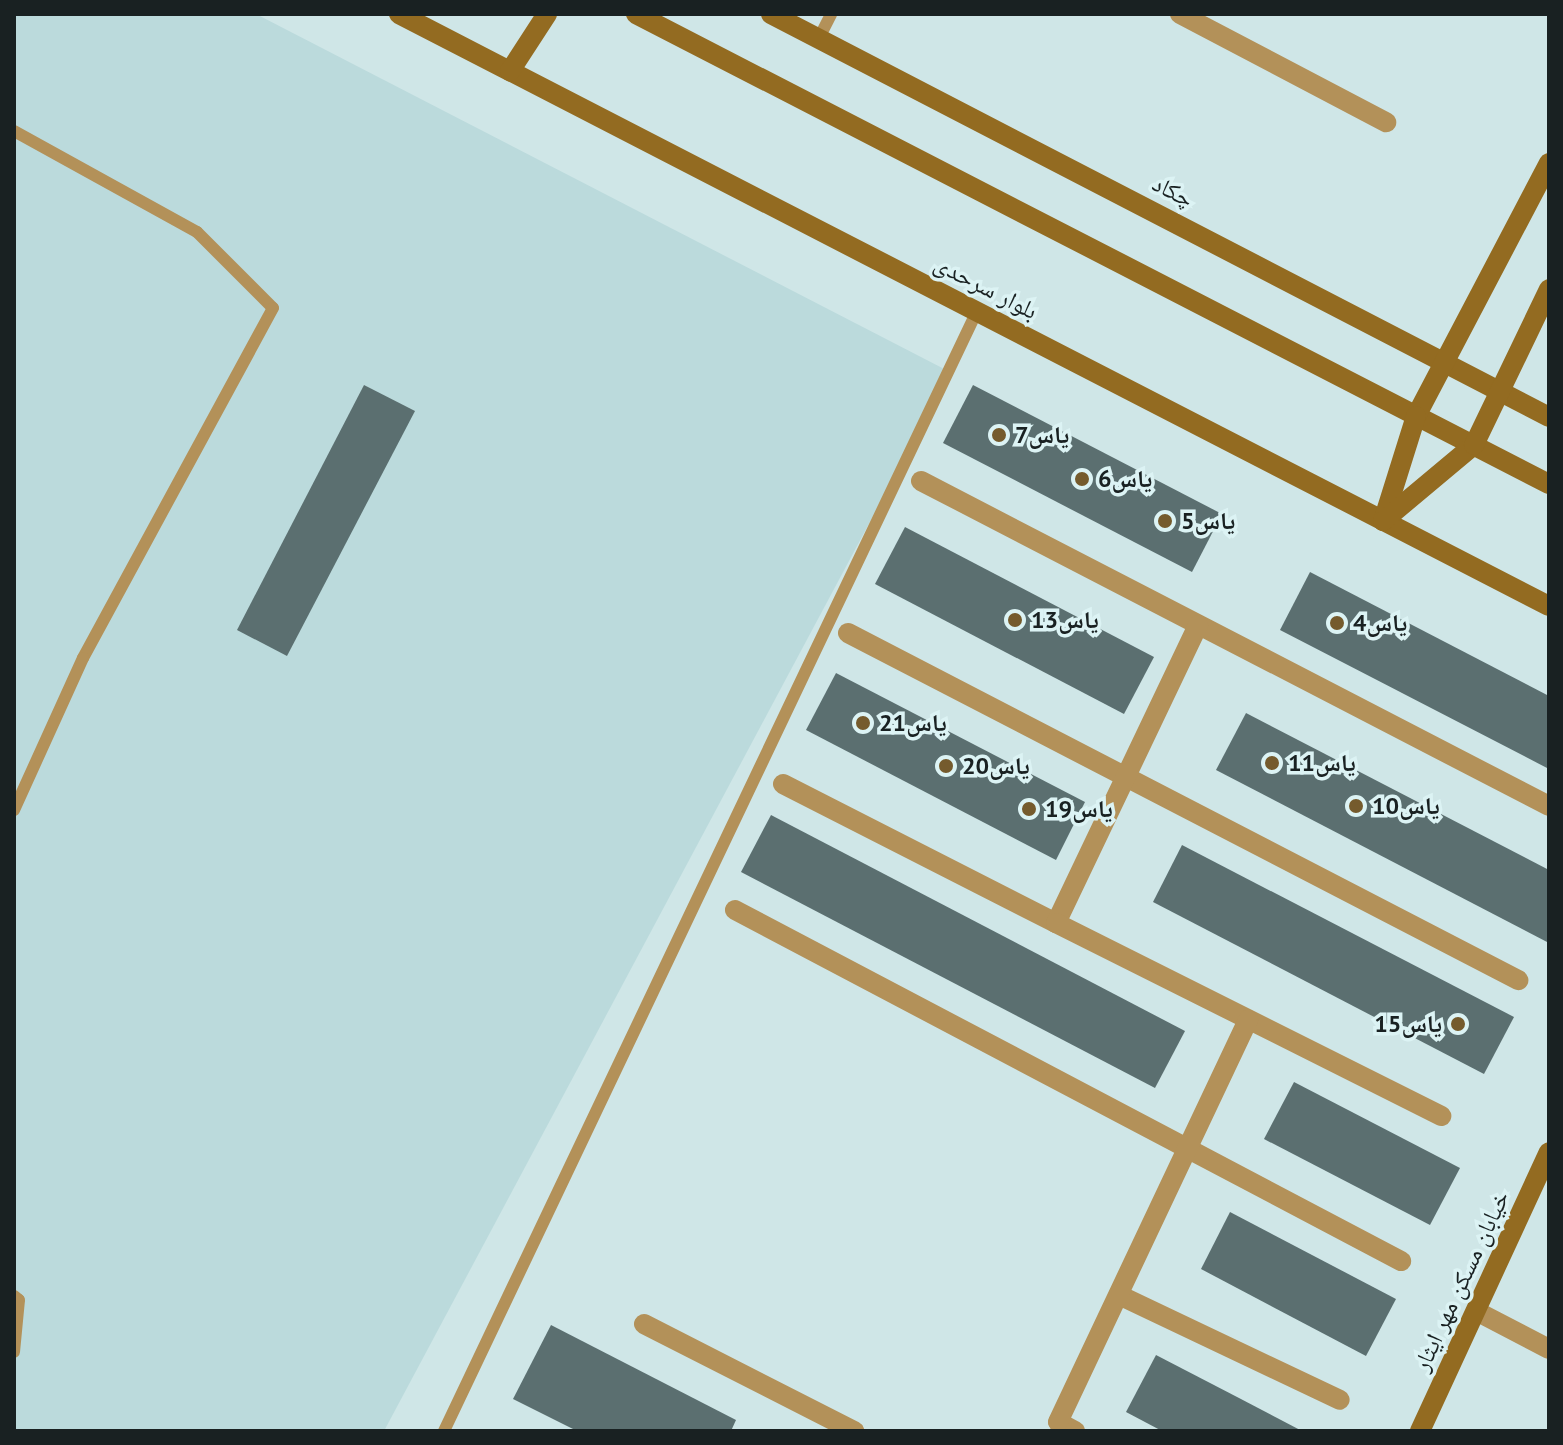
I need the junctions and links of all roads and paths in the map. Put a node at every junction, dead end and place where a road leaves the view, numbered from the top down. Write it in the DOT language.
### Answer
graph roads {
  1 [pos="399,14"];
  2 [pos="547,14"];
  3 [pos="636,14"];
  4 [pos="771,14"];
  5 [pos="831,14"];
  6 [pos="1180,14"];
  7 [pos="819,38"];
  8 [pos="510,71"];
  9 [pos="1386,122"];
  10 [pos="14,131"];
  11 [pos="1549,163"];
  12 [pos="1549,289"];
  13 [pos="977,311"];
  14 [pos="1444,361"];
  15 [pos="1499,392"];
  16 [pos="1416,416"];
  17 [pos="1549,417"];
  18 [pos="1474,445"];
  19 [pos="921,481"];
  20 [pos="1549,484"];
  21 [pos="1383,521"];
  22 [pos="1549,606"];
  23 [pos="1198,625"];
  24 [pos="848,633"];
  25 [pos="1125,778"];
  26 [pos="783,784"];
  27 [pos="1549,806"];
  28 [pos="14,810"];
  29 [pos="735,910"];
  30 [pos="1056,923"];
  31 [pos="1518,980"];
  32 [pos="1248,1020"];
  33 [pos="1441,1116"];
  34 [pos="1549,1152"];
  35 [pos="1187,1153"];
  36 [pos="1401,1261"];
  37 [pos="14,1296"];
  38 [pos="1121,1296"];
  39 [pos="1476,1311"];
  40 [pos="644,1324"];
  41 [pos="1549,1349"];
  42 [pos="14,1352"];
  43 [pos="1340,1400"];
  44 [pos="444,1431"];
  45 [pos="854,1431"];
  46 [pos="1075,1431"];
  47 [pos="1420,1431"];
  1 -- 8 [label="main road, بلوار سرحدی"];
  2 -- 8 [label="main road"];
  3 -- 16 [label="main road"];
  4 -- 7 [label="main road, چکاد"];
  5 -- 7 [label="lane"];
  6 -- 9 [label="street"];
  7 -- 14 [label="main road, چکاد"];
  8 -- 13 [label="main road, بلوار سرحدی"];
  10 -- 28 [label="lane"];
  11 -- 14 [label="main road"];
  12 -- 15 [label="main road"];
  13 -- 21 [label="main road, بلوار سرحدی"];
  13 -- 44 [label="lane"];
  14 -- 15 [label="main road, چکاد"];
  14 -- 16 [label="main road"];
  15 -- 17 [label="main road, چکاد"];
  15 -- 18 [label="main road"];
  16 -- 18 [label="main road"];
  16 -- 21 [label="main road"];
  18 -- 20 [label="main road"];
  18 -- 21 [label="main road"];
  19 -- 23 [label="street"];
  21 -- 22 [label="main road, بلوار سرحدی"];
  23 -- 25 [label="street"];
  23 -- 27 [label="street"];
  24 -- 25 [label="street"];
  25 -- 30 [label="street"];
  25 -- 31 [label="street"];
  26 -- 30 [label="street"];
  29 -- 35 [label="street"];
  30 -- 32 [label="street"];
  32 -- 33 [label="street"];
  32 -- 35 [label="street"];
  34 -- 39 [label="main road, خیابان مسکن مهر ایثار"];
  35 -- 36 [label="street"];
  35 -- 38 [label="street"];
  37 -- 42 [label="lane"];
  38 -- 43 [label="street"];
  38 -- 46 [label="street"];
  39 -- 41 [label="street"];
  39 -- 47 [label="main road, خیابان مسکن مهر ایثار"];
  40 -- 45 [label="street"];
}
